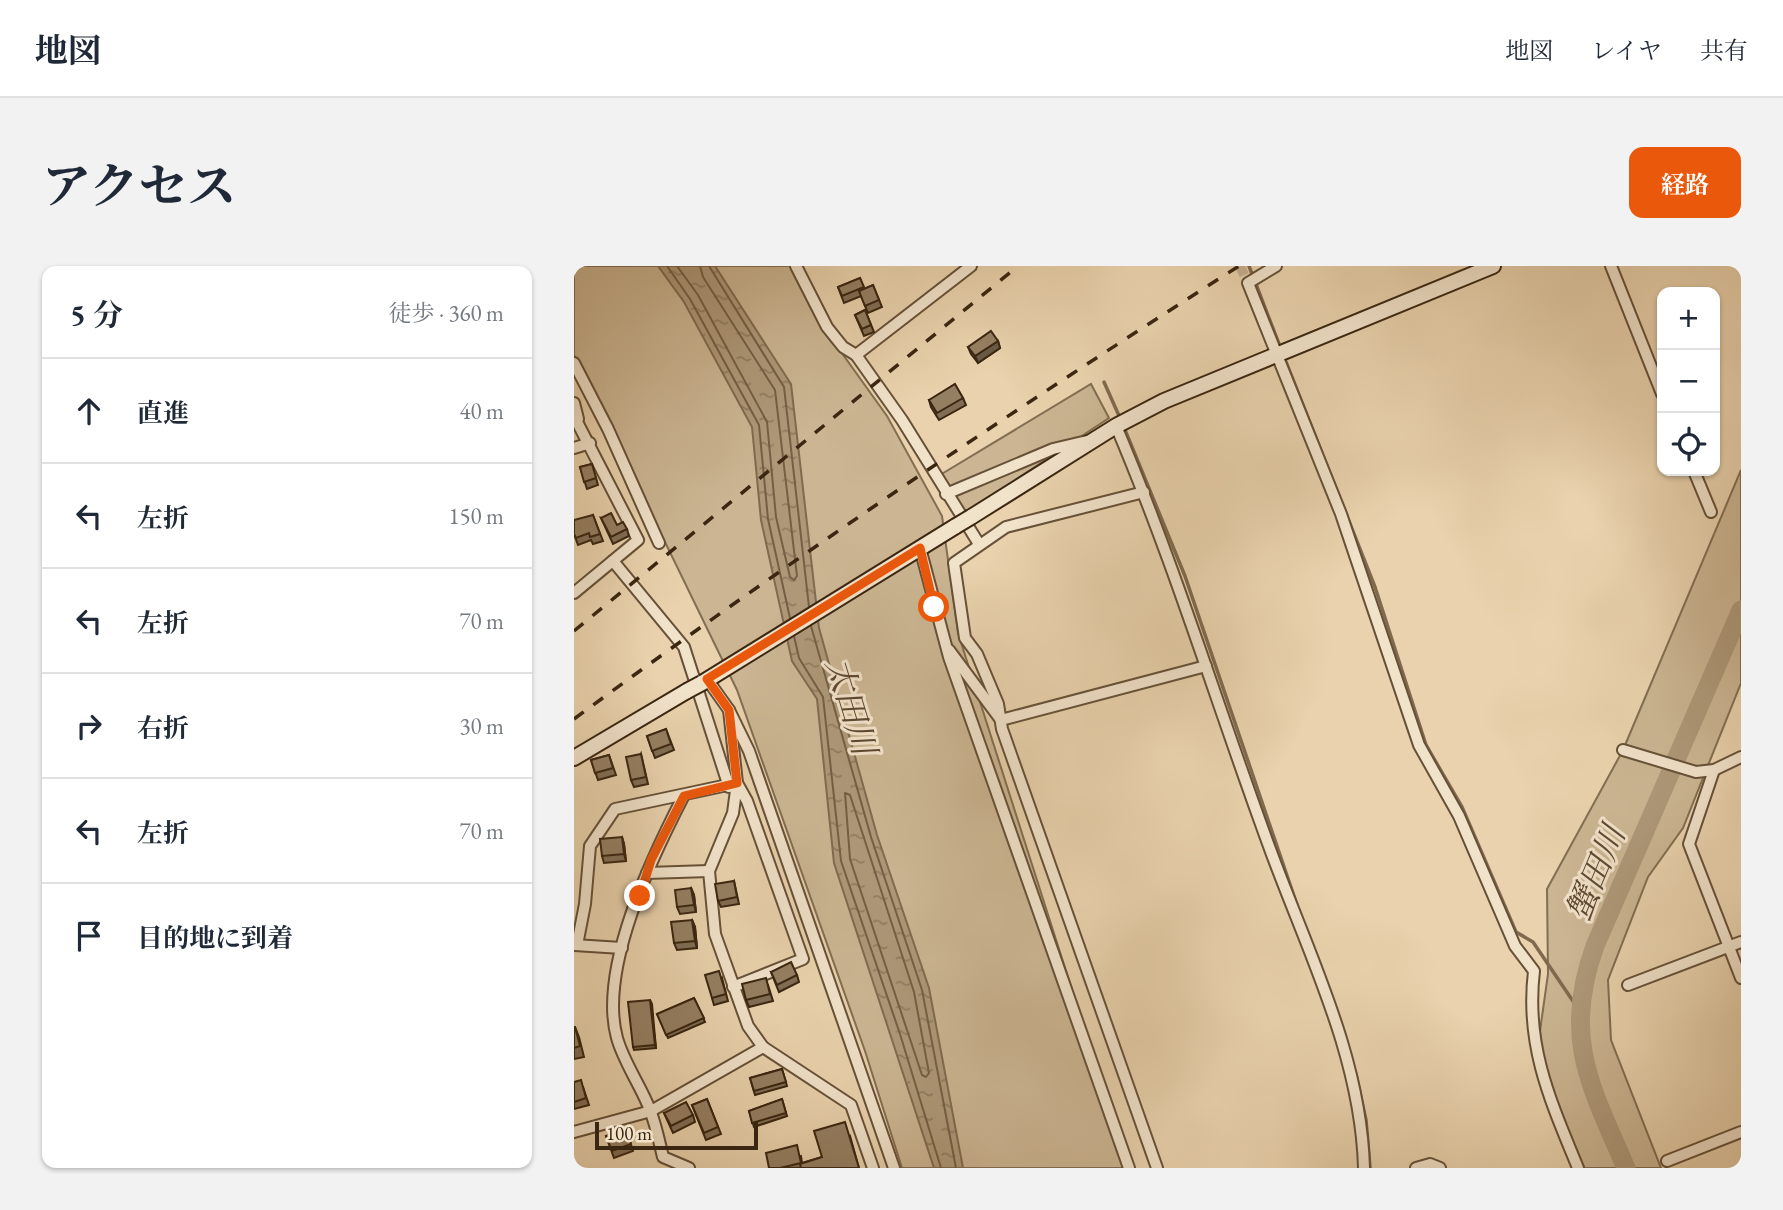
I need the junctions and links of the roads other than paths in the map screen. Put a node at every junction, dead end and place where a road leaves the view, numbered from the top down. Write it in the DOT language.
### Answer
graph roads {
  1 [pos="796,266"];
  2 [pos="971,266"];
  3 [pos="1276,266"];
  4 [pos="1493,266"];
  5 [pos="1611,266"];
  6 [pos="856,355"];
  7 [pos="1275,356"];
  8 [pos="574,363"];
  9 [pos="1657,381"];
  10 [pos="574,403"];
  11 [pos="576,417"];
  12 [pos="1116,426"];
  13 [pos="1092,441"];
  14 [pos="590,443"];
  15 [pos="574,448"];
  16 [pos="1696,476"];
  17 [pos="1144,492"];
  18 [pos="946,494"];
  19 [pos="1712,512"];
  20 [pos="659,543"];
  21 [pos="979,544"];
  22 [pos="919,549"];
  23 [pos="613,561"];
  24 [pos="574,593"];
  25 [pos="946,645"];
  26 [pos="1206,666"];
  27 [pos="705,681"];
  28 [pos="729,710"];
  29 [pos="1001,720"];
  30 [pos="1623,750"];
  31 [pos="1741,757"];
  32 [pos="574,758"];
  33 [pos="1714,769"];
  34 [pos="733,785"];
  35 [pos="684,796"];
  36 [pos="709,871"];
  37 [pos="647,873"];
  38 [pos="1741,942"];
  39 [pos="575,945"];
  40 [pos="1728,947"];
  41 [pos="622,948"];
  42 [pos="1741,978"];
  43 [pos="1628,985"];
  44 [pos="733,987"];
  45 [pos="763,1047"];
  46 [pos="651,1111"];
  47 [pos="574,1132"];
  48 [pos="1741,1132"];
  49 [pos="1667,1161"];
  50 [pos="689,1168"];
  51 [pos="873,1168"];
  52 [pos="894,1168"];
  53 [pos="1129,1168"];
  54 [pos="1157,1168"];
  55 [pos="1364,1168"];
  56 [pos="1416,1168"];
  57 [pos="1440,1168"];
  58 [pos="1578,1168"];
  1 -- 6 [label="street"];
  2 -- 6 [label="street"];
  3 -- 7 [label="street"];
  4 -- 7 [label="street"];
  5 -- 9 [label="street"];
  6 -- 18 [label="street"];
  7 -- 12 [label="street"];
  7 -- 58 [label="street"];
  8 -- 20 [label="street"];
  10 -- 11 [label="street"];
  11 -- 14 [label="street"];
  12 -- 13 [label="street"];
  12 -- 17 [label="street"];
  13 -- 18 [label="street"];
  13 -- 22 [label="street, bridge"];
  14 -- 15 [label="street"];
  14 -- 23 [label="street"];
  16 -- 19 [label="street"];
  17 -- 21 [label="street"];
  17 -- 26 [label="street"];
  18 -- 21 [label="street"];
  21 -- 29 [label="street"];
  22 -- 25 [label="street"];
  22 -- 27 [label="street"];
  23 -- 24 [label="street"];
  23 -- 34 [label="street"];
  25 -- 29 [label="street"];
  25 -- 53 [label="street"];
  26 -- 29 [label="street"];
  26 -- 55 [label="street"];
  27 -- 28 [label="street"];
  27 -- 32 [label="street, bridge"];
  28 -- 34 [label="street"];
  28 -- 52 [label="street"];
  29 -- 54 [label="street"];
  30 -- 33 [label="street"];
  31 -- 33 [label="street"];
  33 -- 40 [label="street"];
  34 -- 35 [label="street"];
  34 -- 36 [label="street"];
  34 -- 44 [label="street"];
  35 -- 37 [label="street"];
  35 -- 39 [label="street"];
  36 -- 37 [label="street"];
  36 -- 44 [label="street"];
  37 -- 41 [label="street"];
  38 -- 40 [label="street"];
  39 -- 41 [label="street"];
  40 -- 42 [label="street"];
  40 -- 43 [label="street"];
  41 -- 46 [label="street"];
  44 -- 45 [label="street"];
  45 -- 46 [label="street"];
  45 -- 51 [label="street"];
  46 -- 47 [label="street"];
  46 -- 50 [label="street"];
  48 -- 49 [label="street"];
  56 -- 57 [label="street"];
}
